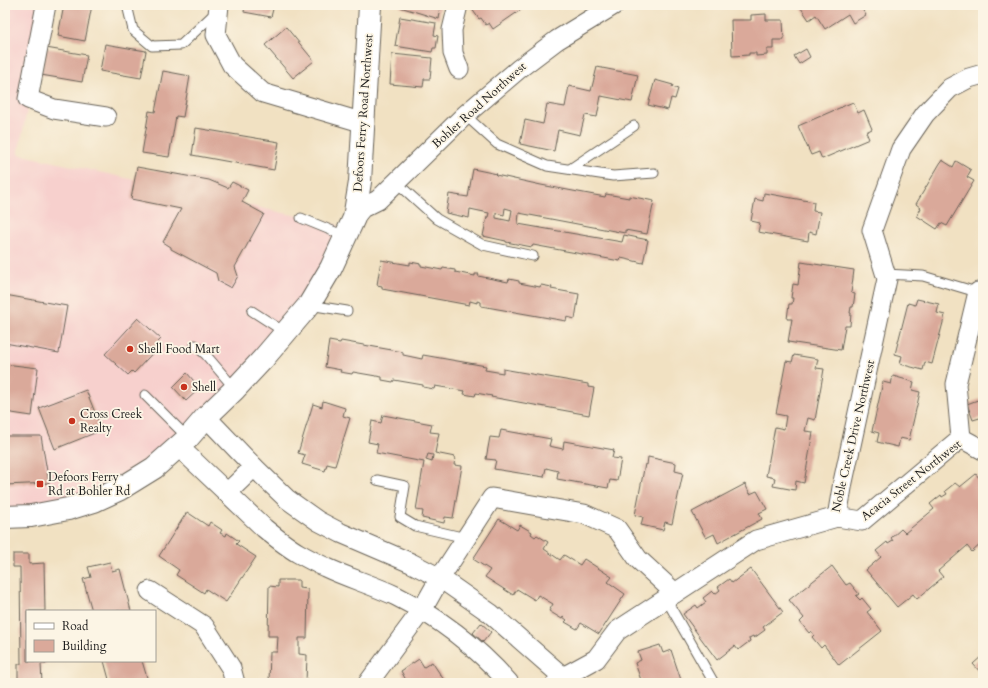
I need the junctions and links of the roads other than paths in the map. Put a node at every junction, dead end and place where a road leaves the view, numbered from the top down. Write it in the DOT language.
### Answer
graph roads {
  1 [pos="46,5"];
  2 [pos="127,5"];
  3 [pos="370,5"];
  4 [pos="458,5"];
  5 [pos="614,5"];
  6 [pos="218,8"];
  7 [pos="459,69"];
  8 [pos="983,74"];
  9 [pos="465,115"];
  10 [pos="106,117"];
  11 [pos="364,123"];
  12 [pos="634,126"];
  13 [pos="570,169"];
  14 [pos="654,173"];
  15 [pos="396,182"];
  16 [pos="301,218"];
  17 [pos="349,227"];
  18 [pos="533,256"];
  19 [pos="886,274"];
  20 [pos="980,294"];
  21 [pos="309,305"];
  22 [pos="252,311"];
  23 [pos="348,311"];
  24 [pos="286,333"];
  25 [pos="194,346"];
  26 [pos="235,389"];
  27 [pos="145,395"];
  28 [pos="206,417"];
  29 [pos="961,438"];
  30 [pos="184,442"];
  31 [pos="983,450"];
  32 [pos="254,468"];
  33 [pos="377,480"];
  34 [pos="227,494"];
  35 [pos="5,517"];
  36 [pos="837,517"];
  37 [pos="466,538"];
  38 [pos="440,578"];
  39 [pos="150,591"];
  40 [pos="670,596"];
  41 [pos="422,610"];
  42 [pos="562,681"];
  43 [pos="235,683"];
  44 [pos="368,683"];
  45 [pos="509,683"];
  46 [pos="714,683"];
  1 -- 10 [label="street"];
  2 -- 6 [label="lane"];
  3 -- 11 [label="street, Defoors Ferry Road Northwest"];
  4 -- 7 [label="street"];
  5 -- 9 [label="street, Bohler Road Northwest"];
  6 -- 11 [label="street"];
  8 -- 19 [label="street, Noble Creek Drive Northwest"];
  9 -- 13 [label="lane"];
  9 -- 15 [label="street, Bohler Road Northwest"];
  11 -- 17 [label="street, Defoors Ferry Road Northwest"];
  12 -- 13 [label="lane"];
  13 -- 14 [label="lane"];
  15 -- 17 [label="street, Bohler Road Northwest"];
  15 -- 18 [label="lane"];
  16 -- 17 [label="lane"];
  17 -- 21 [label="street, Defoors Ferry Road Northwest"];
  19 -- 20 [label="lane"];
  19 -- 36 [label="street, Noble Creek Drive Northwest"];
  20 -- 29 [label="street"];
  21 -- 23 [label="lane"];
  21 -- 24 [label="street, Defoors Ferry Road Northwest"];
  22 -- 24 [label="lane"];
  24 -- 26 [label="street, Defoors Ferry Road Northwest"];
  25 -- 26 [label="lane"];
  26 -- 28 [label="street, Defoors Ferry Road Northwest"];
  27 -- 30 [label="lane"];
  28 -- 30 [label="street, Defoors Ferry Road Northwest"];
  28 -- 32 [label="street"];
  29 -- 31 [label="street, Acacia Street Northwest"];
  29 -- 36 [label="street, Acacia Street Northwest"];
  30 -- 34 [label="street"];
  30 -- 35 [label="street, Defoors Ferry Road Northwest"];
  32 -- 34 [label="street"];
  32 -- 38 [label="street"];
  33 -- 37 [label="lane"];
  34 -- 41 [label="street"];
  36 -- 40 [label="street, Noble Creek Drive Northwest"];
  37 -- 38 [label="street"];
  37 -- 40 [label="street"];
  38 -- 41 [label="street"];
  38 -- 42 [label="street"];
  39 -- 43 [label="street"];
  40 -- 42 [label="street, Noble Creek Drive Northwest"];
  40 -- 46 [label="lane"];
  41 -- 44 [label="street"];
  41 -- 45 [label="street"];
}
